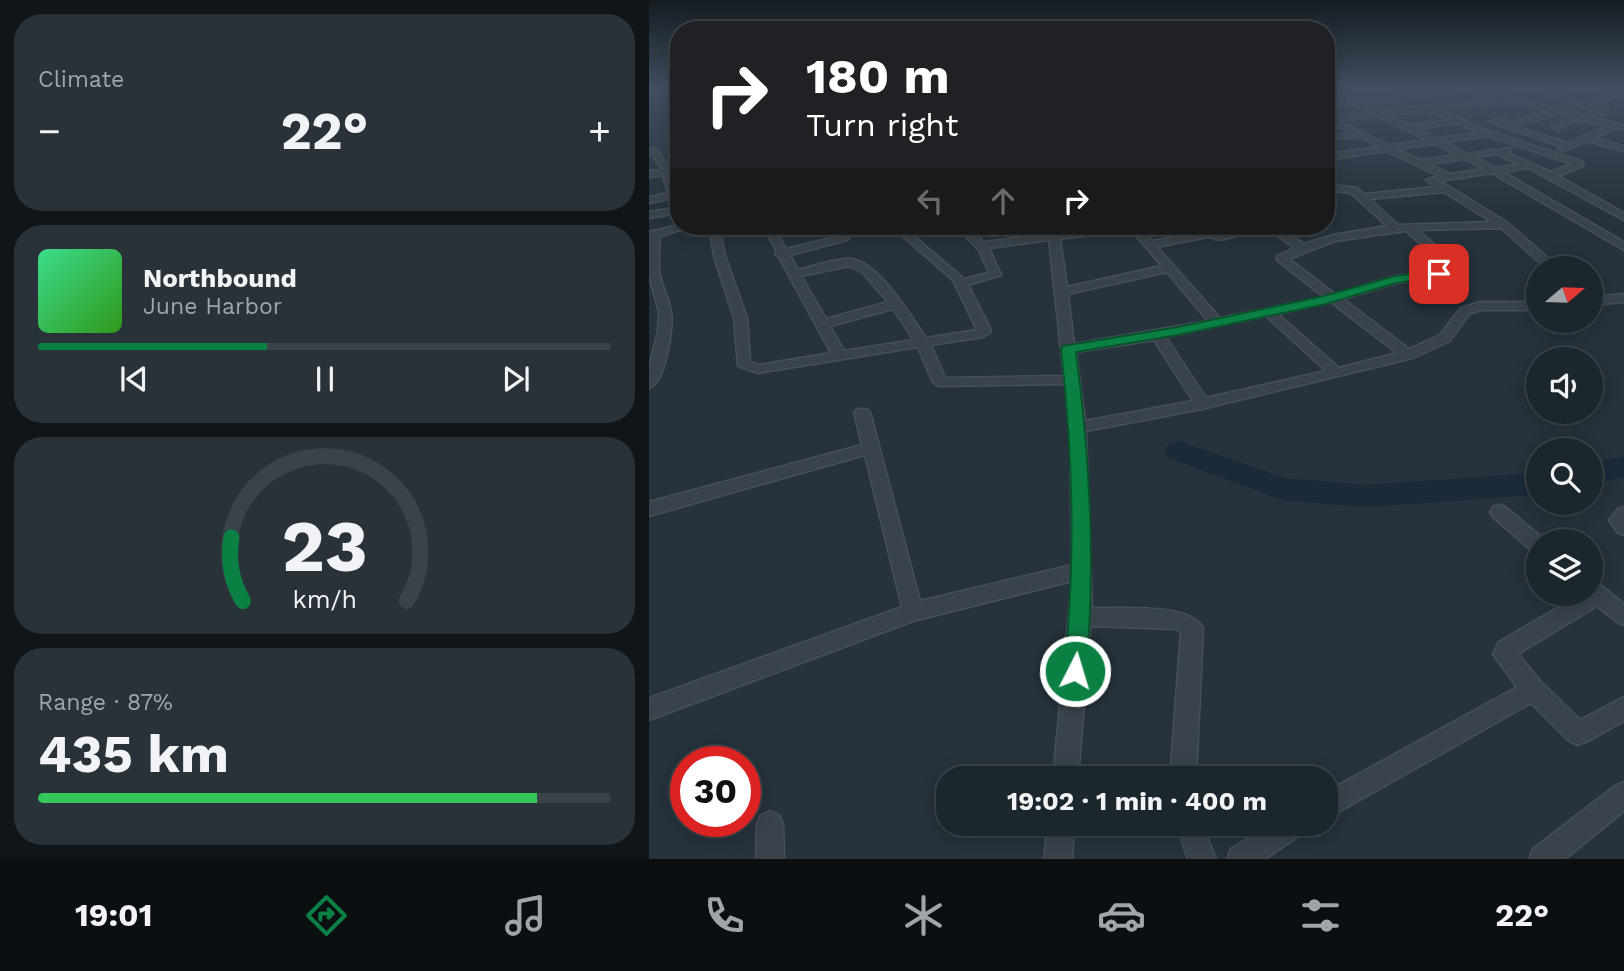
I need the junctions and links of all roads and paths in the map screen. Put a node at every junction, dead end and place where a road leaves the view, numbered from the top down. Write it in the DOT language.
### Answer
graph roads {
  1 [pos="1345,128"];
  2 [pos="1408,128"];
  3 [pos="1474,128"];
  4 [pos="1512,128"];
  5 [pos="1611,128"];
  6 [pos="1489,134"];
  7 [pos="1361,135"];
  8 [pos="1335,137"];
  9 [pos="1586,138"];
  10 [pos="1433,141"];
  11 [pos="1527,146"];
  12 [pos="1569,146"];
  13 [pos="1389,149"];
  14 [pos="1624,149"];
  15 [pos="649,152"];
  16 [pos="1498,152"];
  17 [pos="1550,154"];
  18 [pos="1335,156"];
  19 [pos="1464,157"];
  20 [pos="666,158"];
  21 [pos="649,161"];
  22 [pos="1421,163"];
  23 [pos="1529,164"];
  24 [pos="1490,171"];
  25 [pos="667,172"];
  26 [pos="670,172"];
  27 [pos="649,174"];
  28 [pos="1551,175"];
  29 [pos="1448,177"];
  30 [pos="670,179"];
  31 [pos="1335,187"];
  32 [pos="1446,189"];
  33 [pos="670,195"];
  34 [pos="1364,197"];
  35 [pos="649,200"];
  36 [pos="670,212"];
  37 [pos="649,215"];
  38 [pos="1624,217"];
  39 [pos="1504,225"];
  40 [pos="1402,229"];
  41 [pos="670,230"];
  42 [pos="652,234"];
  43 [pos="715,235"];
  44 [pos="772,235"];
  45 [pos="846,235"];
  46 [pos="908,235"];
  47 [pos="973,235"];
  48 [pos="1035,235"];
  49 [pos="1054,235"];
  50 [pos="1141,235"];
  51 [pos="1185,235"];
  52 [pos="1214,235"];
  53 [pos="1233,235"];
  54 [pos="1283,235"];
  55 [pos="1149,245"];
  56 [pos="982,246"];
  57 [pos="1624,247"];
  58 [pos="1305,249"];
  59 [pos="781,254"];
  60 [pos="1539,256"];
  61 [pos="1170,268"];
  62 [pos="793,274"];
  63 [pos="962,283"];
  64 [pos="1061,292"];
  65 [pos="1331,298"];
  66 [pos="1624,298"];
  67 [pos="1603,299"];
  68 [pos="896,304"];
  69 [pos="1526,305"];
  70 [pos="1269,312"];
  71 [pos="1217,323"];
  72 [pos="823,324"];
  73 [pos="1158,335"];
  74 [pos="923,343"];
  75 [pos="1068,349"];
  76 [pos="1407,355"];
  77 [pos="840,357"];
  78 [pos="1336,373"];
  79 [pos="1072,380"];
  80 [pos="649,384"];
  81 [pos="1202,404"];
  82 [pos="862,412"];
  83 [pos="1078,427"];
  84 [pos="872,448"];
  85 [pos="649,509"];
  86 [pos="1499,512"];
  87 [pos="1624,514"];
  88 [pos="1624,528"];
  89 [pos="1526,535"];
  90 [pos="1082,571"];
  91 [pos="1603,599"];
  92 [pos="1573,606"];
  93 [pos="913,612"];
  94 [pos="1624,616"];
  95 [pos="1080,618"];
  96 [pos="1533,690"];
  97 [pos="1624,708"];
  98 [pos="649,709"];
  99 [pos="1066,766"];
  100 [pos="1184,766"];
  101 [pos="1624,795"];
  102 [pos="1338,799"];
  103 [pos="770,824"];
  104 [pos="1060,836"];
  105 [pos="1193,836"];
  106 [pos="1276,836"];
  107 [pos="770,859"];
  108 [pos="1058,859"];
  109 [pos="1202,859"];
  110 [pos="1241,859"];
  111 [pos="1543,859"];
  1 -- 7 [label="street"];
  2 -- 10 [label="street"];
  3 -- 6 [label="street"];
  4 -- 12 [label="street"];
  5 -- 9 [label="street"];
  6 -- 10 [label="street"];
  6 -- 11 [label="street"];
  7 -- 8 [label="street"];
  7 -- 13 [label="street"];
  9 -- 12 [label="street"];
  9 -- 14 [label="street"];
  10 -- 13 [label="street"];
  10 -- 19 [label="street"];
  11 -- 16 [label="street"];
  11 -- 17 [label="street"];
  12 -- 17 [label="street"];
  13 -- 18 [label="street"];
  13 -- 22 [label="street"];
  15 -- 20 [label="street"];
  16 -- 19 [label="street"];
  16 -- 23 [label="street"];
  17 -- 23 [label="street"];
  17 -- 28 [label="street"];
  19 -- 22 [label="street"];
  19 -- 24 [label="street"];
  20 -- 21 [label="street"];
  20 -- 25 [label="street"];
  22 -- 29 [label="street"];
  23 -- 24 [label="street"];
  23 -- 28 [label="street"];
  24 -- 29 [label="street"];
  24 -- 57 [label="street"];
  25 -- 26 [label="street"];
  25 -- 27 [label="street"];
  25 -- 30 [label="street"];
  28 -- 38 [label="street"];
  29 -- 32 [label="street"];
  31 -- 34 [label="street"];
  32 -- 34 [label="street"];
  32 -- 39 [label="street"];
  33 -- 35 [label="street"];
  34 -- 40 [label="street"];
  36 -- 37 [label="street"];
  39 -- 40 [label="street"];
  39 -- 60 [label="street"];
  40 -- 58 [label="street"];
  40 -- 65 [label="street"];
  41 -- 42 [label="street"];
  42 -- 80 [label="street"];
  43 -- 77 [label="street"];
  44 -- 59 [label="street"];
  45 -- 59 [label="street"];
  46 -- 63 [label="street"];
  47 -- 56 [label="street"];
  48 -- 56 [label="street"];
  49 -- 64 [label="street"];
  50 -- 55 [label="street"];
  51 -- 55 [label="street"];
  52 -- 53 [label="street"];
  54 -- 58 [label="street"];
  55 -- 61 [label="street"];
  56 -- 63 [label="street"];
  58 -- 65 [label="street"];
  59 -- 62 [label="street"];
  61 -- 64 [label="street"];
  61 -- 71 [label="street"];
  62 -- 68 [label="street"];
  62 -- 72 [label="street"];
  63 -- 74 [label="street"];
  64 -- 75 [label="street"];
  65 -- 70 [label="street"];
  65 -- 76 [label="street"];
  66 -- 67 [label="street"];
  68 -- 72 [label="street"];
  68 -- 74 [label="street"];
  69 -- 76 [label="street"];
  70 -- 71 [label="street"];
  70 -- 78 [label="street"];
  71 -- 73 [label="street"];
  72 -- 77 [label="street"];
  73 -- 75 [label="street"];
  73 -- 81 [label="street"];
  74 -- 77 [label="street"];
  74 -- 79 [label="street"];
  75 -- 79 [label="street"];
  76 -- 78 [label="street"];
  78 -- 81 [label="street"];
  79 -- 83 [label="street"];
  81 -- 83 [label="street"];
  82 -- 84 [label="street"];
  83 -- 90 [label="street"];
  84 -- 85 [label="street"];
  84 -- 93 [label="street"];
  86 -- 89 [label="street"];
  87 -- 88 [label="street"];
  90 -- 93 [label="street"];
  90 -- 95 [label="street"];
  91 -- 94 [label="street"];
  92 -- 96 [label="street"];
  93 -- 98 [label="street"];
  95 -- 99 [label="street"];
  95 -- 100 [label="street"];
  96 -- 97 [label="street"];
  96 -- 102 [label="street"];
  101 -- 111 [label="street"];
  103 -- 107 [label="street"];
  104 -- 108 [label="street"];
  105 -- 109 [label="street"];
  106 -- 110 [label="street"];
}
